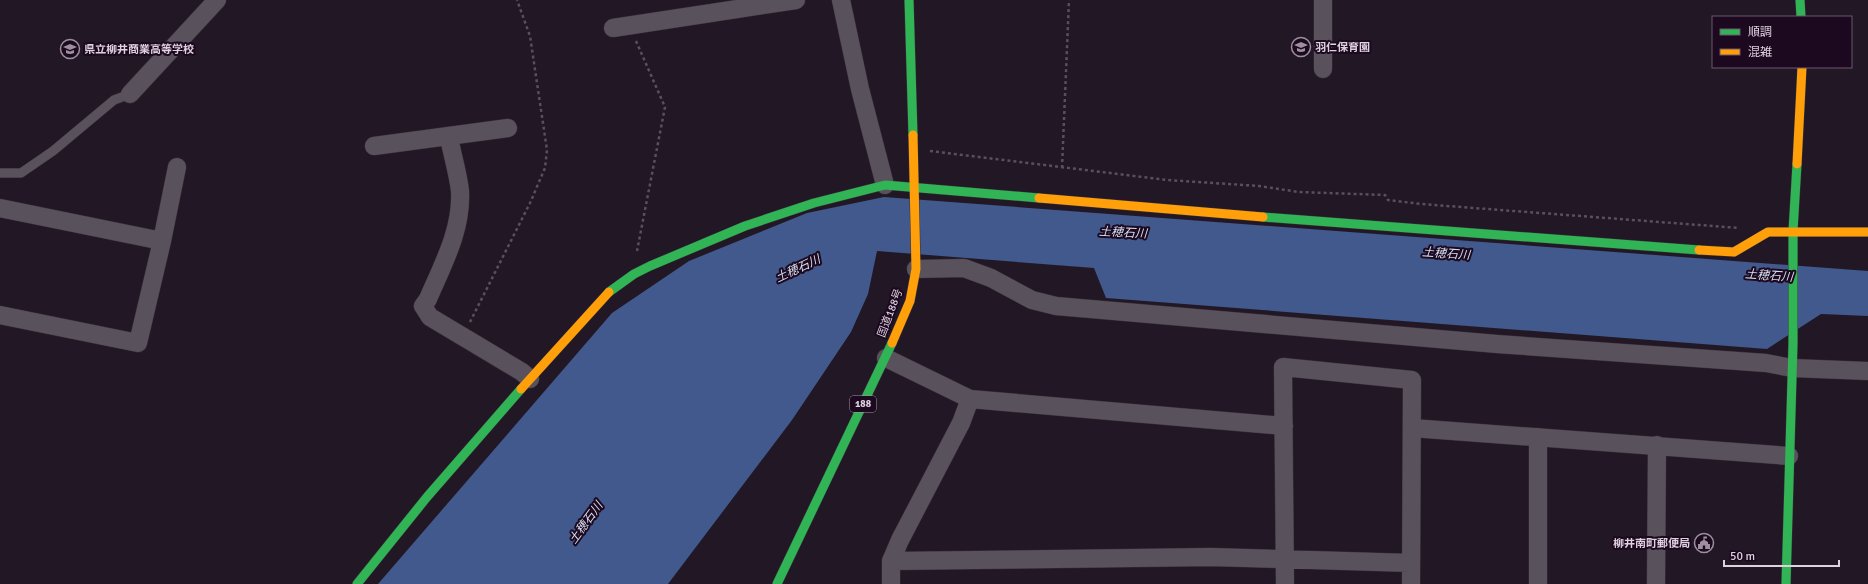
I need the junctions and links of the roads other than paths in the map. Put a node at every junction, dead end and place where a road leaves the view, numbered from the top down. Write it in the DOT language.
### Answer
graph roads {
  1 [pos="217,0"];
  2 [pos="796,0"];
  3 [pos="841,0"];
  4 [pos="909,0"];
  5 [pos="1323,0"];
  6 [pos="1800,0"];
  7 [pos="1801,16"];
  8 [pos="621,27"];
  9 [pos="1802,68"];
  10 [pos="1323,69"];
  11 [pos="130,94"];
  12 [pos="508,128"];
  13 [pos="449,136"];
  14 [pos="374,146"];
  15 [pos="177,167"];
  16 [pos="0,174"];
  17 [pos="885,185"];
  18 [pos="915,190"];
  19 [pos="0,208"];
  20 [pos="1793,231"];
  21 [pos="1868,232"];
  22 [pos="162,241"];
  23 [pos="916,265"];
  24 [pos="0,315"];
  25 [pos="886,358"];
  26 [pos="1792,368"];
  27 [pos="1868,371"];
  28 [pos="530,379"];
  29 [pos="970,399"];
  30 [pos="1284,426"];
  31 [pos="1412,428"];
  32 [pos="1538,437"];
  33 [pos="1657,445"];
  34 [pos="1789,456"];
  35 [pos="797,543"];
  36 [pos="1285,560"];
  37 [pos="891,561"];
  38 [pos="1411,563"];
  39 [pos="357,584"];
  40 [pos="777,584"];
  41 [pos="788,584"];
  42 [pos="891,584"];
  43 [pos="1286,584"];
  44 [pos="1411,584"];
  45 [pos="1538,584"];
  46 [pos="1656,584"];
  47 [pos="1786,584"];
  1 -- 11 [label="street"];
  2 -- 8 [label="street"];
  3 -- 17 [label="street"];
  4 -- 18 [label="main road, 国道188号 / 188"];
  5 -- 10 [label="street"];
  6 -- 7 [label="main road"];
  9 -- 20 [label="main road"];
  11 -- 16 [label="lane"];
  12 -- 13 [label="street"];
  13 -- 14 [label="street"];
  13 -- 28 [label="street"];
  15 -- 22 [label="street"];
  17 -- 18 [label="main road"];
  17 -- 28 [label="main road"];
  18 -- 20 [label="main road"];
  18 -- 23 [label="main road, 国道188号 / 188"];
  19 -- 22 [label="street"];
  20 -- 21 [label="main road"];
  20 -- 26 [label="main road"];
  22 -- 24 [label="street"];
  23 -- 25 [label="main road, 国道188号 / 188"];
  23 -- 26 [label="street"];
  25 -- 29 [label="street"];
  25 -- 35 [label="main road, 国道188号 / 188"];
  26 -- 27 [label="street"];
  26 -- 34 [label="main road"];
  28 -- 39 [label="main road"];
  29 -- 30 [label="street"];
  29 -- 37 [label="street"];
  30 -- 31 [label="street"];
  30 -- 36 [label="street"];
  31 -- 32 [label="street"];
  31 -- 38 [label="street"];
  32 -- 33 [label="street"];
  32 -- 45 [label="street"];
  33 -- 34 [label="street"];
  33 -- 46 [label="street"];
  34 -- 47 [label="main road"];
  35 -- 40 [label="main road, 国道188号 / 188"];
  35 -- 41 [label="main road, 国道188号 / 188"];
  36 -- 37 [label="street"];
  36 -- 38 [label="street"];
  36 -- 43 [label="street"];
  37 -- 42 [label="street"];
  38 -- 44 [label="street"];
}
